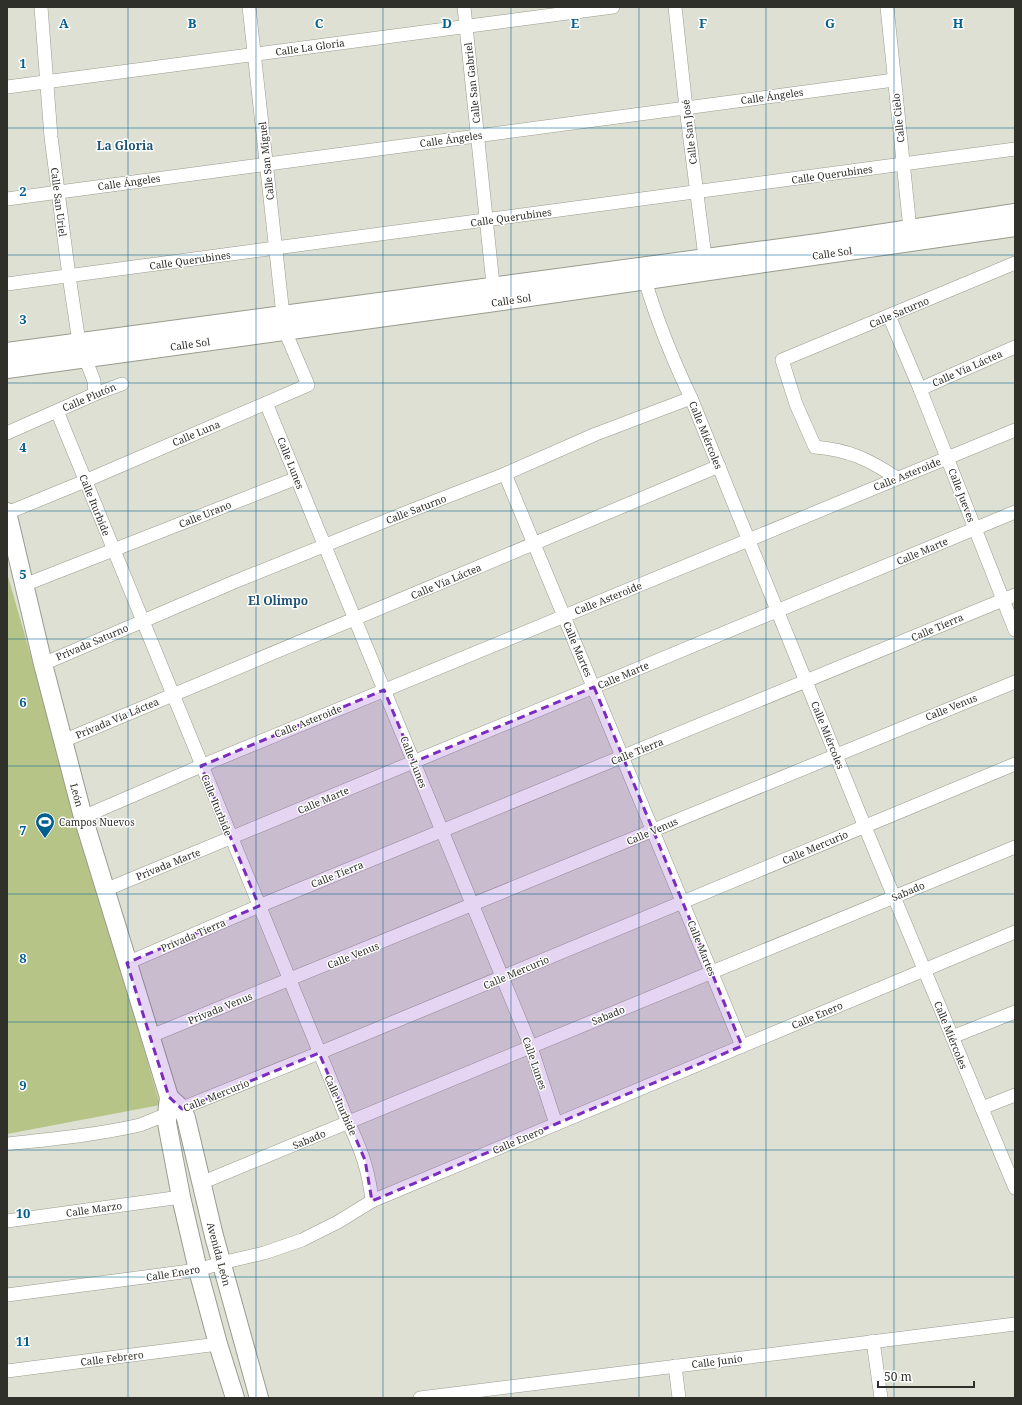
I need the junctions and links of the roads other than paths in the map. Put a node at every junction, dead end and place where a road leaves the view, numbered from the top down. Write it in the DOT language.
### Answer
graph roads {
  1 [pos="41,7"];
  2 [pos="249,7"];
  3 [pos="464,7"];
  4 [pos="613,7"];
  5 [pos="675,7"];
  6 [pos="887,7"];
  7 [pos="466,26"];
  8 [pos="254,54"];
  9 [pos="894,80"];
  10 [pos="46,82"];
  11 [pos="7,87"];
  12 [pos="686,108"];
  13 [pos="477,136"];
  14 [pos="1015,149"];
  15 [pos="266,164"];
  16 [pos="903,164"];
  17 [pos="57,192"];
  18 [pos="696,192"];
  19 [pos="7,199"];
  20 [pos="1015,213"];
  21 [pos="486,220"];
  22 [pos="1015,227"];
  23 [pos="910,229"];
  24 [pos="276,248"];
  25 [pos="705,257"];
  26 [pos="1015,263"];
  27 [pos="68,276"];
  28 [pos="645,280"];
  29 [pos="7,284"];
  30 [pos="494,294"];
  31 [pos="889,316"];
  32 [pos="284,323"];
  33 [pos="1015,347"];
  34 [pos="82,350"];
  35 [pos="7,352"];
  36 [pos="7,369"];
  37 [pos="122,384"];
  38 [pos="308,385"];
  39 [pos="920,389"];
  40 [pos="95,394"];
  41 [pos="691,398"];
  42 [pos="266,403"];
  43 [pos="57,411"];
  44 [pos="1015,430"];
  45 [pos="7,433"];
  46 [pos="948,458"];
  47 [pos="719,466"];
  48 [pos="505,474"];
  49 [pos="297,478"];
  50 [pos="897,478"];
  51 [pos="85,481"];
  52 [pos="7,512"];
  53 [pos="1015,512"];
  54 [pos="975,529"];
  55 [pos="748,540"];
  56 [pos="534,544"];
  57 [pos="325,545"];
  58 [pos="113,550"];
  59 [pos="24,586"];
  60 [pos="1009,597"];
  61 [pos="778,611"];
  62 [pos="564,616"];
  63 [pos="355,619"];
  64 [pos="142,621"];
  65 [pos="1015,630"];
  66 [pos="42,664"];
  67 [pos="806,682"];
  68 [pos="1015,682"];
  69 [pos="594,687"];
  70 [pos="384,690"];
  71 [pos="172,695"];
  72 [pos="62,741"];
  73 [pos="836,754"];
  74 [pos="623,756"];
  75 [pos="414,762"];
  76 [pos="1015,764"];
  77 [pos="201,766"];
  78 [pos="83,817"];
  79 [pos="865,826"];
  80 [pos="442,831"];
  81 [pos="653,831"];
  82 [pos="230,838"];
  83 [pos="1015,847"];
  84 [pos="105,890"];
  85 [pos="895,897"];
  86 [pos="683,902"];
  87 [pos="472,905"];
  88 [pos="259,906"];
  89 [pos="1015,932"];
  90 [pos="128,964"];
  91 [pos="924,970"];
  92 [pos="712,972"];
  93 [pos="502,977"];
  94 [pos="289,981"];
  95 [pos="1015,1012"];
  96 [pos="151,1036"];
  97 [pos="952,1037"];
  98 [pos="742,1046"];
  99 [pos="531,1047"];
  100 [pos="319,1053"];
  101 [pos="1015,1095"];
  102 [pos="173,1107"];
  103 [pos="982,1108"];
  104 [pos="348,1122"];
  105 [pos="556,1124"];
  106 [pos="7,1144"];
  107 [pos="201,1183"];
  108 [pos="1014,1183"];
  109 [pos="181,1197"];
  110 [pos="372,1201"];
  111 [pos="7,1221"];
  112 [pos="221,1263"];
  113 [pos="198,1270"];
  114 [pos="7,1295"];
  115 [pos="1015,1324"];
  116 [pos="873,1341"];
  117 [pos="218,1344"];
  118 [pos="675,1366"];
  119 [pos="7,1371"];
  120 [pos="434,1397"];
  121 [pos="235,1398"];
  122 [pos="259,1398"];
  123 [pos="420,1398"];
  124 [pos="679,1398"];
  125 [pos="881,1398"];
  1 -- 10 [label="street, Calle San Uriel"];
  2 -- 8 [label="street, Calle San Miguel"];
  3 -- 7 [label="street, Calle San Gabriel"];
  4 -- 7 [label="street, Calle La Gloria"];
  5 -- 12 [label="street, Calle San José"];
  6 -- 9 [label="street, Calle Cielo"];
  7 -- 8 [label="street, Calle La Gloria"];
  7 -- 13 [label="street, Calle San Gabriel"];
  8 -- 10 [label="street, Calle La Gloria"];
  8 -- 15 [label="street, Calle San Miguel"];
  9 -- 12 [label="street, Calle Ángeles"];
  9 -- 16 [label="street, Calle Cielo"];
  10 -- 11 [label="street, Calle La Gloria"];
  10 -- 17 [label="street, Calle San Uriel"];
  12 -- 13 [label="street, Calle Ángeles"];
  12 -- 18 [label="street, Calle San José"];
  13 -- 15 [label="street, Calle Ángeles"];
  13 -- 21 [label="street, Calle San Gabriel"];
  14 -- 16 [label="street, Calle Querubines"];
  15 -- 17 [label="street, Calle Ángeles"];
  15 -- 24 [label="street, Calle San Miguel"];
  16 -- 18 [label="street, Calle Querubines"];
  16 -- 23 [label="street, Calle Cielo"];
  17 -- 19 [label="street, Calle Ángeles"];
  17 -- 27 [label="street, Calle San Uriel"];
  18 -- 21 [label="street, Calle Querubines"];
  18 -- 25 [label="street, Calle San José"];
  20 -- 23 [label="street, Calle Sol"];
  21 -- 24 [label="street, Calle Querubines"];
  21 -- 30 [label="street, Calle San Gabriel"];
  22 -- 28 [label="street, Calle Sol"];
  23 -- 25 [label="street, Calle Sol"];
  24 -- 27 [label="street, Calle Querubines"];
  24 -- 32 [label="street, Calle San Miguel"];
  25 -- 30 [label="street, Calle Sol"];
  26 -- 31 [label="street, Calle Saturno"];
  27 -- 29 [label="street, Calle Querubines"];
  27 -- 34 [label="street, Calle San Uriel"];
  28 -- 30 [label="street, Calle Sol"];
  28 -- 41 [label="street, Calle Miércoles"];
  30 -- 32 [label="street, Calle Sol"];
  31 -- 39 [label="street, Calle Jueves"];
  31 -- 50 [label="street, Calle Saturno"];
  32 -- 34 [label="street, Calle Sol"];
  32 -- 38 [label="street, Calle San Miguel"];
  33 -- 39 [label="street, Calle Vía Láctea"];
  34 -- 35 [label="street, Calle Sol"];
  34 -- 36 [label="street, Calle Sol"];
  34 -- 40 [label="street, Calle San Uriel"];
  37 -- 40 [label="street, Calle Plutón"];
  38 -- 42 [label="street, Calle Luna"];
  39 -- 46 [label="street, Calle Jueves"];
  40 -- 43 [label="street, Calle Plutón"];
  41 -- 47 [label="street, Calle Miércoles"];
  41 -- 48 [label="street, Calle Saturno"];
  42 -- 49 [label="street, Calle Lunes"];
  42 -- 51 [label="street, Calle Luna"];
  43 -- 45 [label="street, Calle Plutón"];
  43 -- 51 [label="street, Calle Iturbide"];
  44 -- 46 [label="street, Calle Asteroide"];
  46 -- 50 [label="street, Calle Asteroide"];
  46 -- 54 [label="street, Calle Jueves"];
  47 -- 55 [label="street, Calle Miércoles"];
  47 -- 56 [label="street, Calle Vía Láctea"];
  48 -- 56 [label="street, Calle Martes"];
  48 -- 57 [label="street, Calle Saturno"];
  49 -- 57 [label="street, Calle Lunes"];
  49 -- 58 [label="street, Calle Urano"];
  50 -- 55 [label="street, Calle Asteroide"];
  51 -- 52 [label="street, Calle Luna"];
  51 -- 58 [label="street, Calle Iturbide"];
  52 -- 59 [label="street, León"];
  53 -- 54 [label="street, Calle Marte"];
  54 -- 60 [label="street, Calle Jueves"];
  54 -- 61 [label="street, Calle Marte"];
  55 -- 61 [label="street, Calle Miércoles"];
  55 -- 62 [label="street, Calle Asteroide"];
  56 -- 62 [label="street, Calle Martes"];
  56 -- 63 [label="street, Calle Vía Láctea"];
  57 -- 63 [label="street, Calle Lunes"];
  57 -- 64 [label="street, Calle Saturno"];
  58 -- 59 [label="street, Calle Urano"];
  58 -- 64 [label="street, Calle Iturbide"];
  59 -- 66 [label="street, León"];
  60 -- 65 [label="street, Calle Jueves"];
  60 -- 67 [label="street, Calle Tierra"];
  61 -- 67 [label="street, Calle Miércoles"];
  61 -- 69 [label="street, Calle Marte"];
  62 -- 69 [label="street, Calle Martes"];
  62 -- 70 [label="street, Calle Asteroide"];
  63 -- 70 [label="street, Calle Lunes"];
  63 -- 71 [label="street, Calle Vía Láctea"];
  64 -- 66 [label="street, Privada Saturno"];
  64 -- 71 [label="street, Calle Iturbide"];
  66 -- 72 [label="street, León"];
  67 -- 73 [label="street, Calle Miércoles"];
  67 -- 74 [label="street, Calle Tierra"];
  68 -- 73 [label="street, Calle Venus"];
  69 -- 74 [label="street, Calle Martes"];
  69 -- 75 [label="street, Calle Marte"];
  70 -- 75 [label="street, Calle Lunes"];
  70 -- 77 [label="street, Calle Asteroide"];
  71 -- 72 [label="street, Privada Vía Láctea"];
  71 -- 77 [label="street, Calle Iturbide"];
  72 -- 78 [label="street, León"];
  73 -- 79 [label="street, Calle Miércoles"];
  73 -- 81 [label="street, Calle Venus"];
  74 -- 80 [label="street, Calle Tierra"];
  74 -- 81 [label="street, Calle Martes"];
  75 -- 80 [label="street, Calle Lunes"];
  75 -- 82 [label="street, Calle Marte"];
  76 -- 79 [label="street, Calle Mercurio"];
  77 -- 78 [label="street, Calle Asteroide"];
  77 -- 82 [label="street, Calle Iturbide"];
  78 -- 84 [label="street, León"];
  79 -- 85 [label="street, Calle Miércoles"];
  79 -- 86 [label="street, Calle Mercurio"];
  80 -- 87 [label="street, Calle Lunes"];
  80 -- 88 [label="street, Calle Tierra"];
  81 -- 86 [label="street, Calle Martes"];
  81 -- 87 [label="street, Calle Venus"];
  82 -- 84 [label="street, Privada Marte"];
  82 -- 88 [label="street, Calle Iturbide"];
  83 -- 85 [label="street, Sabado"];
  84 -- 90 [label="street, León"];
  85 -- 91 [label="street, Calle Miércoles"];
  85 -- 92 [label="street, Sabado"];
  86 -- 92 [label="street, Calle Martes"];
  86 -- 93 [label="street, Calle Mercurio"];
  87 -- 93 [label="street, Calle Lunes"];
  87 -- 94 [label="street, Calle Venus"];
  88 -- 90 [label="street, Privada Tierra"];
  88 -- 94 [label="street, Calle Iturbide"];
  89 -- 91 [label="street, Calle Enero"];
  90 -- 96 [label="street, León"];
  91 -- 97 [label="street, Calle Miércoles"];
  91 -- 98 [label="street, Calle Enero"];
  92 -- 98 [label="street, Calle Martes"];
  92 -- 99 [label="street, Sabado"];
  93 -- 99 [label="street, Calle Lunes"];
  93 -- 100 [label="street, Calle Mercurio"];
  94 -- 96 [label="street, Privada Venus"];
  94 -- 100 [label="street, Calle Iturbide"];
  95 -- 97 [label="street"];
  96 -- 102 [label="street, León"];
  97 -- 103 [label="street, Calle Miércoles"];
  98 -- 105 [label="street, Calle Enero"];
  99 -- 104 [label="street, Sabado"];
  99 -- 105 [label="street, Calle Lunes"];
  100 -- 102 [label="street, Calle Mercurio"];
  100 -- 104 [label="street, Calle Iturbide"];
  101 -- 103 [label="street"];
  102 -- 106 [label="street, Calle Mercurio"];
  102 -- 107 [label="street, Avenida León"];
  102 -- 109 [label="street"];
  103 -- 108 [label="street, Calle Miércoles"];
  104 -- 107 [label="street, Sabado"];
  104 -- 110 [label="street, Calle Iturbide"];
  105 -- 110 [label="street, Calle Enero"];
  107 -- 112 [label="street, Avenida León"];
  109 -- 111 [label="street, Calle Marzo"];
  109 -- 113 [label="street"];
  110 -- 112 [label="street, Calle Enero"];
  112 -- 113 [label="street, Calle Enero"];
  112 -- 122 [label="street, Avenida León"];
  113 -- 114 [label="street, Calle Enero"];
  113 -- 117 [label="street"];
  115 -- 116 [label="street, Calle Junio"];
  116 -- 118 [label="street, Calle Junio"];
  116 -- 125 [label="street"];
  117 -- 119 [label="street, Calle Febrero"];
  117 -- 121 [label="street"];
  118 -- 120 [label="street, Calle Junio"];
  118 -- 124 [label="street"];
  120 -- 123 [label="street, Calle Junio"];
}
